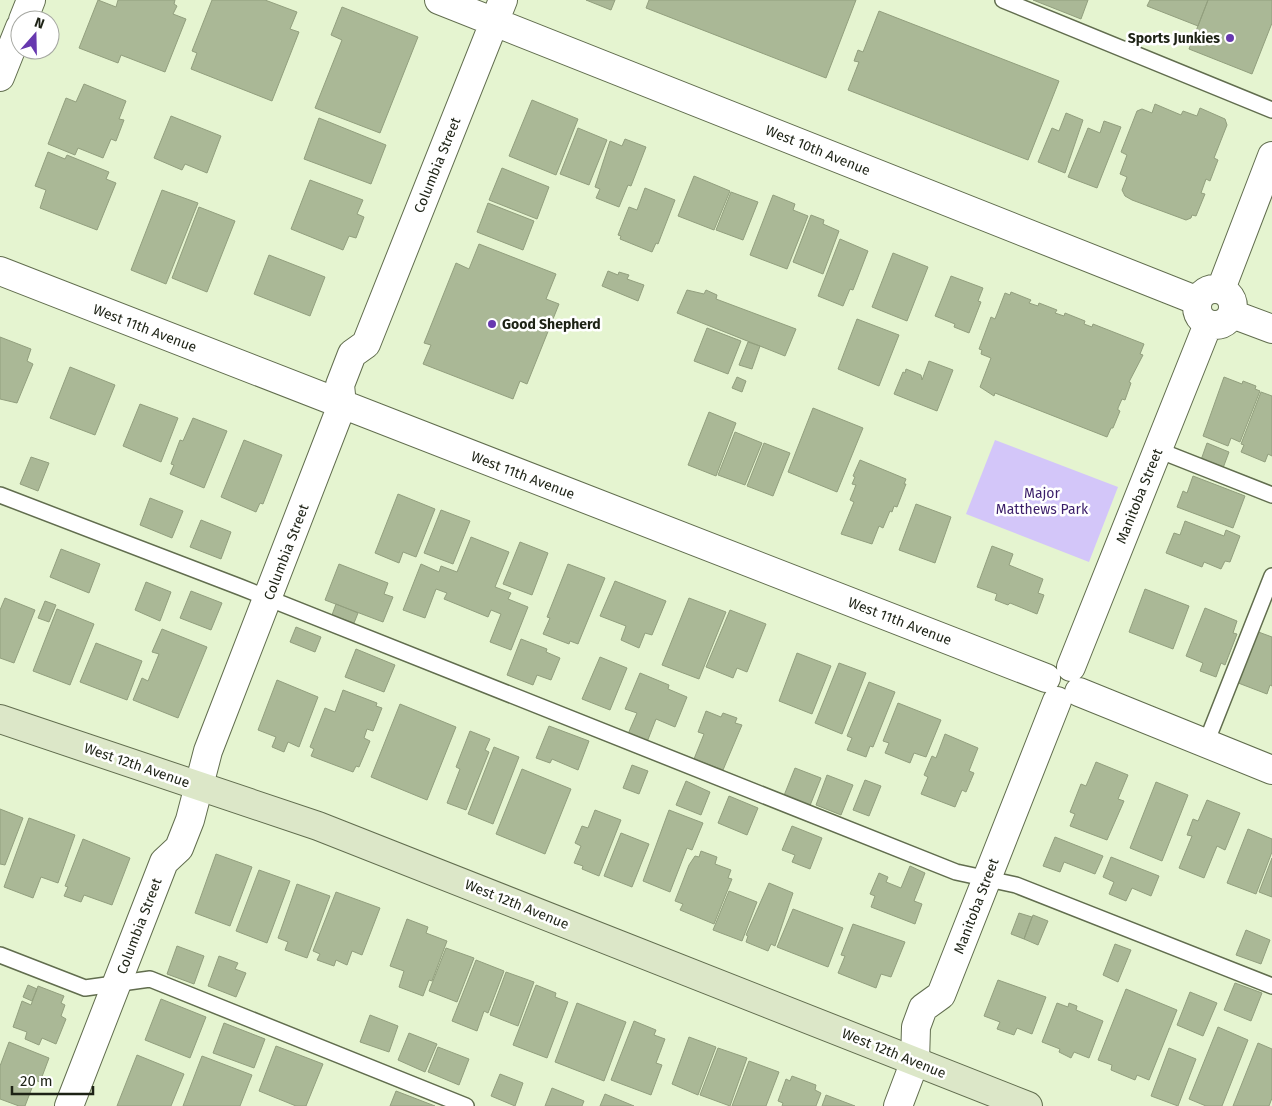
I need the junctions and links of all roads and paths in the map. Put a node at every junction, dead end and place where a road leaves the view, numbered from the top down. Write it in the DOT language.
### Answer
graph roads {
  1 [pos="439,0"];
  2 [pos="1003,0"];
  3 [pos="499,11"];
  4 [pos="10,42"];
  5 [pos="0,77"];
  6 [pos="1272,110"];
  7 [pos="1272,156"];
  8 [pos="0,271"];
  9 [pos="1215,307"];
  10 [pos="1272,329"];
  11 [pos="342,405"];
  12 [pos="1158,450"];
  13 [pos="0,495"];
  14 [pos="1272,495"];
  15 [pos="1272,576"];
  16 [pos="268,598"];
  17 [pos="1063,684"];
  18 [pos="0,719"];
  19 [pos="1206,743"];
  20 [pos="1272,770"];
  21 [pos="199,786"];
  22 [pos="987,879"];
  23 [pos="0,955"];
  24 [pos="116,984"];
  25 [pos="1272,986"];
  26 [pos="915,1061"];
  27 [pos="69,1106"];
  28 [pos="466,1106"];
  29 [pos="898,1106"];
  30 [pos="1028,1106"];
  1 -- 3 [label="street, West 10th Avenue"];
  2 -- 6 [label="lane"];
  3 -- 9 [label="street, West 10th Avenue"];
  3 -- 11 [label="street, Columbia Street"];
  4 -- 5 [label="street"];
  7 -- 9 [label="street, Manitoba Street"];
  8 -- 11 [label="street, West 11th Avenue"];
  9 -- 10 [label="street, West 10th Avenue"];
  9 -- 12 [label="street, Manitoba Street"];
  11 -- 16 [label="street, Columbia Street"];
  11 -- 17 [label="street, West 11th Avenue"];
  12 -- 14 [label="lane"];
  12 -- 17 [label="street, Manitoba Street"];
  13 -- 16 [label="lane"];
  15 -- 19 [label="lane"];
  16 -- 21 [label="street, Columbia Street"];
  16 -- 22 [label="lane"];
  17 -- 19 [label="street, West 11th Avenue"];
  17 -- 22 [label="street, Manitoba Street"];
  18 -- 21 [label="street, West 12th Avenue"];
  19 -- 20 [label="street, West 11th Avenue"];
  21 -- 24 [label="street, Columbia Street"];
  21 -- 26 [label="street, West 12th Avenue"];
  22 -- 25 [label="lane"];
  22 -- 26 [label="street, Manitoba Street"];
  23 -- 24 [label="lane"];
  24 -- 27 [label="street, Columbia Street"];
  24 -- 28 [label="lane"];
  26 -- 29 [label="street, Manitoba Street"];
  26 -- 30 [label="street, West 12th Avenue"];
}
